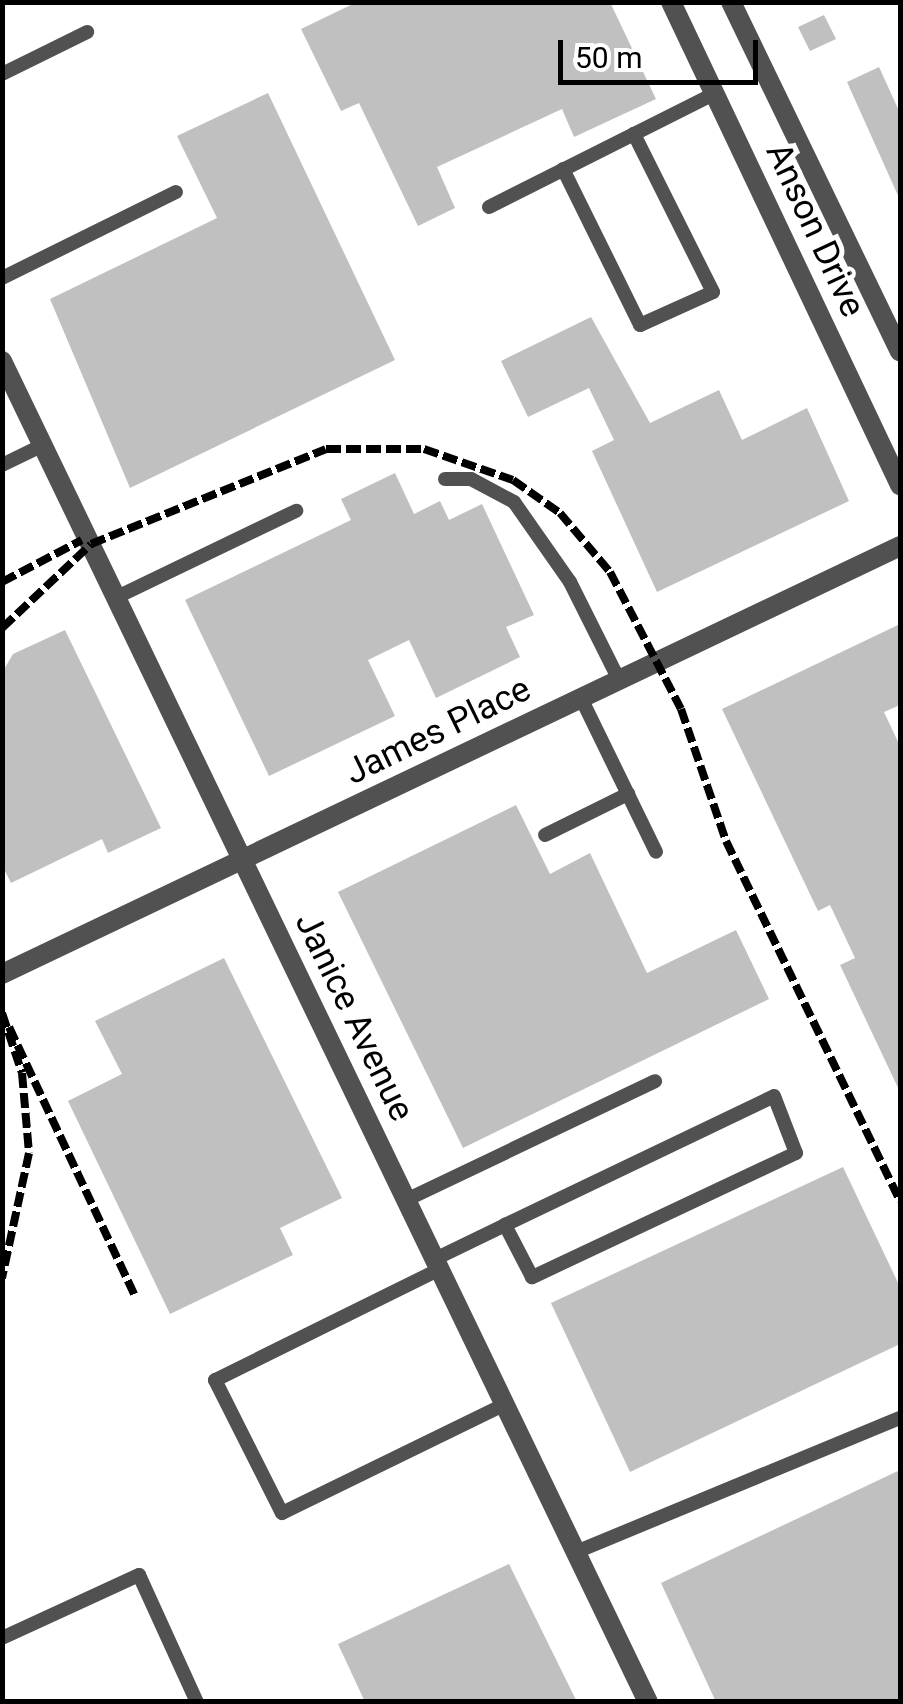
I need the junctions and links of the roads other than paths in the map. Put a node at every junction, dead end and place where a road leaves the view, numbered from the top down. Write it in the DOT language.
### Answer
graph roads {
  1 [pos="670,2"];
  2 [pos="731,2"];
  3 [pos="86,32"];
  4 [pos="2,74"];
  5 [pos="714,94"];
  6 [pos="634,134"];
  7 [pos="563,169"];
  8 [pos="176,192"];
  9 [pos="489,206"];
  10 [pos="2,278"];
  11 [pos="900,351"];
  12 [pos="2,361"];
  13 [pos="43,445"];
  14 [pos="2,465"];
  15 [pos="445,479"];
  16 [pos="900,485"];
  17 [pos="296,511"];
  18 [pos="900,546"];
  19 [pos="117,597"];
  20 [pos="618,680"];
  21 [pos="581,698"];
  22 [pos="628,794"];
  23 [pos="544,835"];
  24 [pos="656,852"];
  25 [pos="243,862"];
  26 [pos="2,974"];
  27 [pos="655,1081"];
  28 [pos="406,1200"];
  29 [pos="505,1225"];
  30 [pos="437,1264"];
  31 [pos="505,1404"];
  32 [pos="900,1418"];
  33 [pos="576,1552"];
  34 [pos="2,1638"];
  35 [pos="197,1702"];
  36 [pos="648,1702"];
  1 -- 5 [label="street, Anson Drive"];
  2 -- 11 [label="street"];
  3 -- 4 [label="lane"];
  5 -- 6 [label="lane"];
  5 -- 16 [label="street, Anson Drive"];
  6 -- 7 [label="lane"];
  6 -- 7 [label="lane"];
  7 -- 9 [label="lane"];
  8 -- 10 [label="lane"];
  12 -- 13 [label="street, Janice Avenue"];
  13 -- 14 [label="lane"];
  13 -- 19 [label="street, Janice Avenue"];
  15 -- 20 [label="lane"];
  17 -- 19 [label="lane"];
  18 -- 20 [label="street, James Place"];
  19 -- 25 [label="street, Janice Avenue"];
  20 -- 21 [label="street, James Place"];
  21 -- 22 [label="lane"];
  21 -- 25 [label="street, James Place"];
  22 -- 23 [label="lane"];
  22 -- 24 [label="lane"];
  25 -- 26 [label="street, James Place"];
  25 -- 28 [label="street, Janice Avenue"];
  27 -- 28 [label="lane"];
  28 -- 30 [label="street, Janice Avenue"];
  29 -- 29 [label="lane"];
  29 -- 30 [label="lane"];
  30 -- 31 [label="street, Janice Avenue"];
  30 -- 31 [label="lane"];
  31 -- 33 [label="street, Janice Avenue"];
  32 -- 33 [label="lane"];
  33 -- 36 [label="street, Janice Avenue"];
  34 -- 35 [label="lane"];
}
